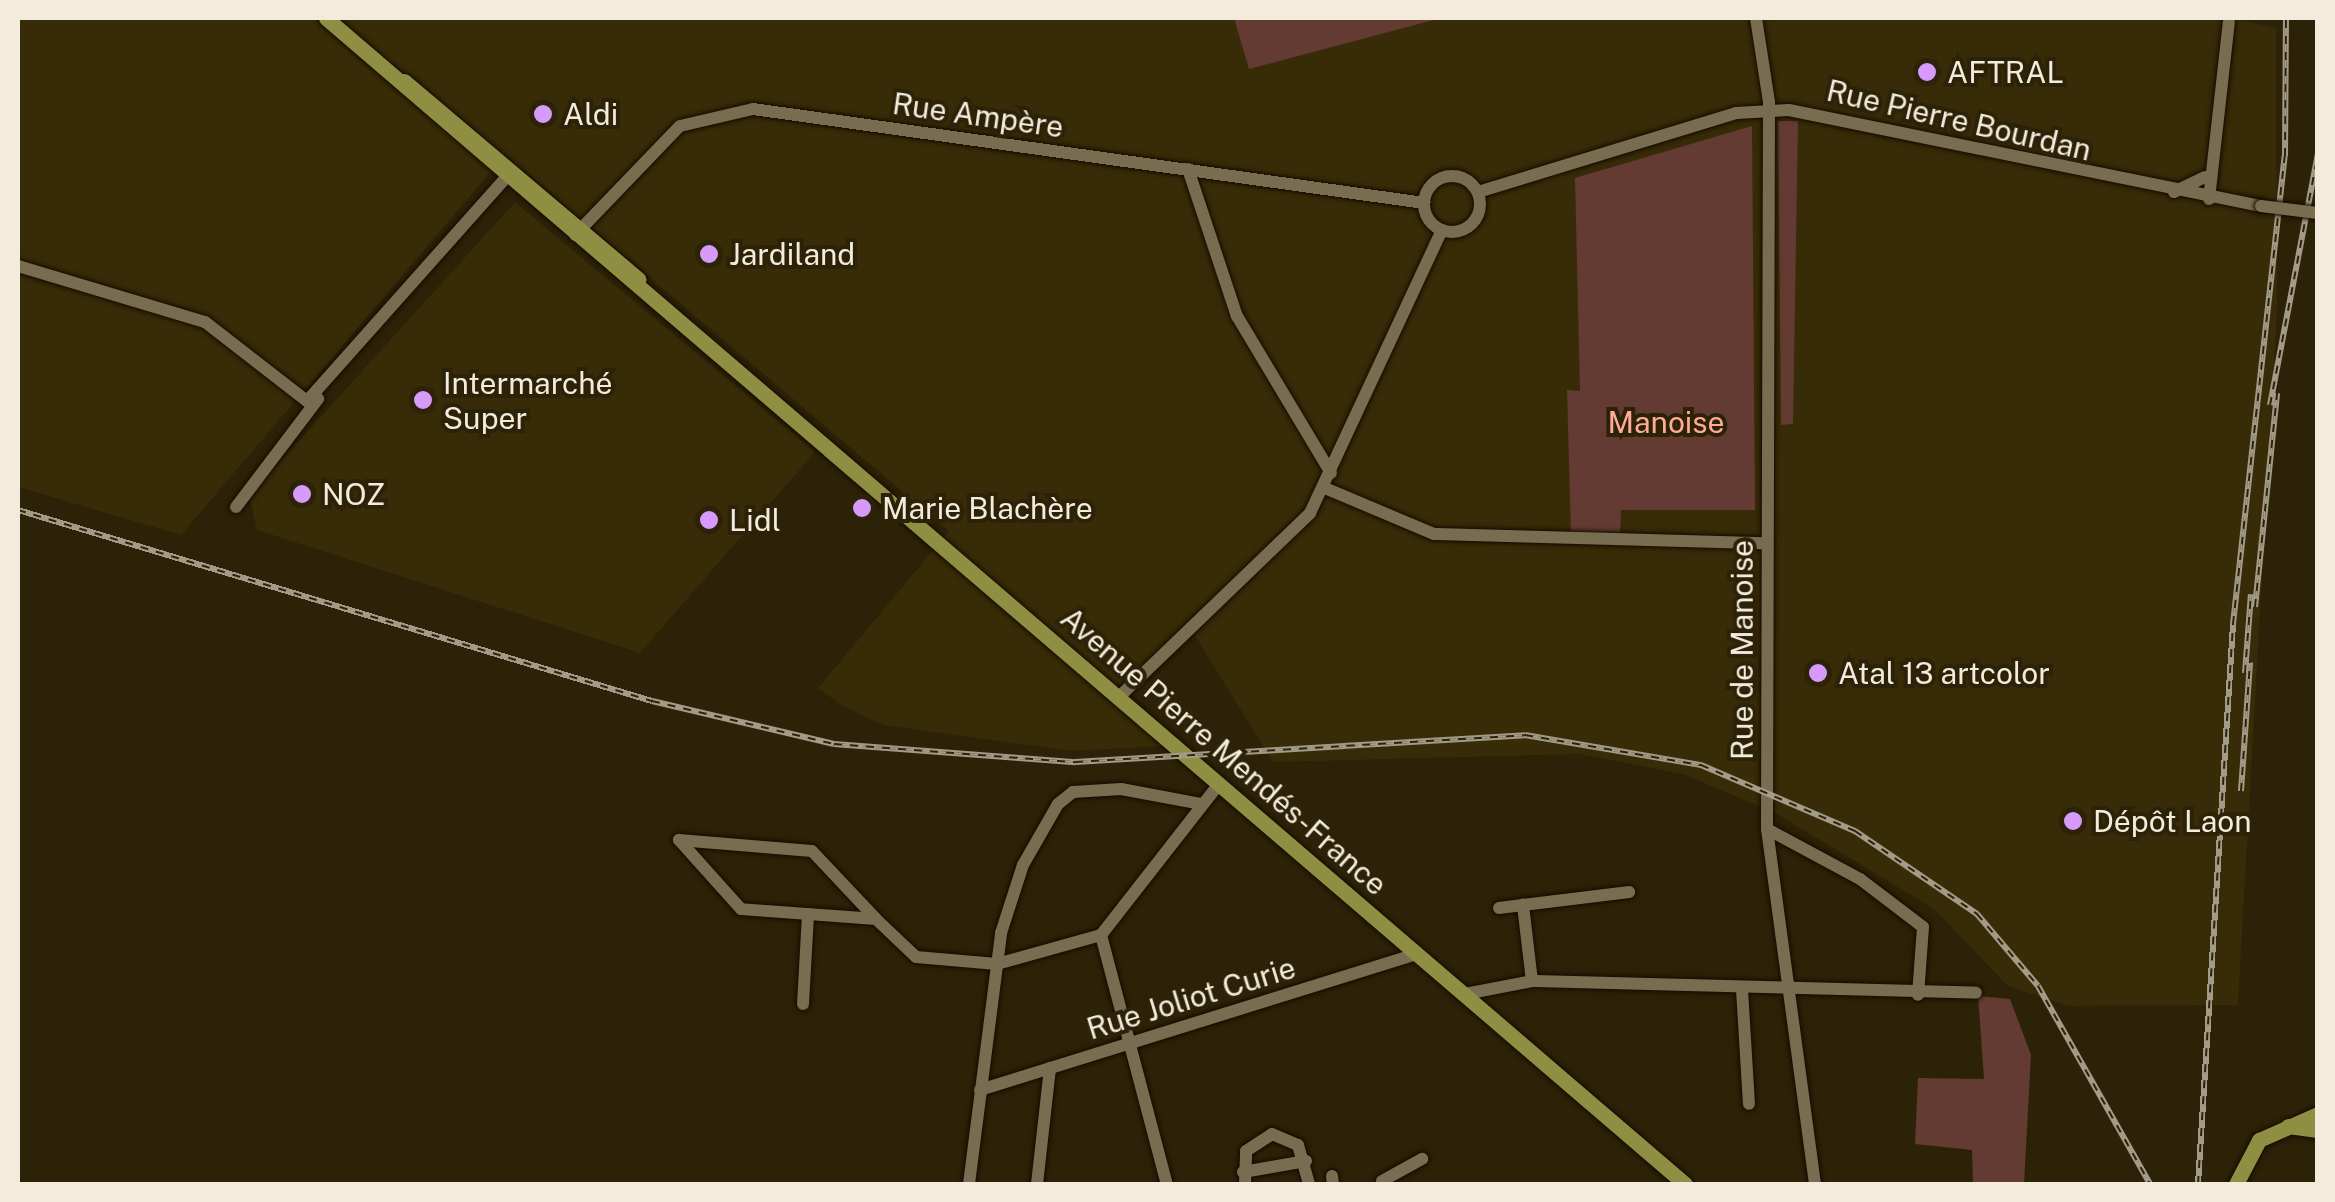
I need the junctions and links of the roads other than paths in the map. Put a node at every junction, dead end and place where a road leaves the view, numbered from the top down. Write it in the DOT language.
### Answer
graph roads {
  1 [pos="326,18"];
  2 [pos="1756,18"];
  3 [pos="2229,22"];
  4 [pos="1767,111"];
  5 [pos="1188,170"];
  6 [pos="2208,170"];
  7 [pos="508,175"];
  8 [pos="1478,192"];
  9 [pos="2174,192"];
  10 [pos="2192,196"];
  11 [pos="2209,200"];
  12 [pos="1424,203"];
  13 [pos="2318,213"];
  14 [pos="1442,230"];
  15 [pos="579,235"];
  16 [pos="18,266"];
  17 [pos="320,396"];
  18 [pos="1331,473"];
  19 [pos="1324,488"];
  20 [pos="236,507"];
  21 [pos="1766,543"];
  22 [pos="1119,697"];
  23 [pos="1219,784"];
  24 [pos="1200,804"];
  25 [pos="1767,829"];
  26 [pos="1628,892"];
  27 [pos="1524,905"];
  28 [pos="1499,908"];
  29 [pos="808,914"];
  30 [pos="876,920"];
  31 [pos="1101,934"];
  32 [pos="1417,954"];
  33 [pos="996,964"];
  34 [pos="1532,980"];
  35 [pos="1742,990"];
  36 [pos="1976,993"];
  37 [pos="1465,994"];
  38 [pos="1784,994"];
  39 [pos="1918,995"];
  40 [pos="803,1004"];
  41 [pos="1135,1042"];
  42 [pos="1050,1068"];
  43 [pos="980,1090"];
  44 [pos="1749,1104"];
  45 [pos="2318,1114"];
  46 [pos="2284,1126"];
  47 [pos="2318,1130"];
  48 [pos="1422,1159"];
  49 [pos="1306,1161"];
  50 [pos="1244,1178"];
  51 [pos="1380,1183"];
  52 [pos="969,1184"];
  53 [pos="1037,1184"];
  54 [pos="1167,1184"];
  55 [pos="1309,1184"];
  56 [pos="1685,1184"];
  57 [pos="1814,1184"];
  58 [pos="2236,1184"];
  1 -- 7 [label="main road, Avenue Pierre Mendés-France"];
  2 -- 4 [label="street, Rue de Manoise"];
  3 -- 6 [label="street"];
  4 -- 8 [label="street, Rue Pierre Bourdan"];
  4 -- 9 [label="street, Rue Pierre Bourdan"];
  4 -- 21 [label="street, Rue de Manoise"];
  5 -- 12 [label="street, Rue Ampère"];
  5 -- 15 [label="street, Rue Ampère"];
  5 -- 18 [label="street"];
  6 -- 9 [label="street"];
  6 -- 10 [label="street"];
  6 -- 11 [label="street"];
  7 -- 15 [label="main road, Avenue Pierre Mendés-France"];
  7 -- 17 [label="street"];
  8 -- 12 [label="street"];
  8 -- 14 [label="street"];
  9 -- 10 [label="street, Rue Pierre Bourdan"];
  10 -- 11 [label="street, Rue Pierre Bourdan"];
  11 -- 13 [label="street, Rue Pierre Bourdan, bridge"];
  12 -- 14 [label="street"];
  14 -- 18 [label="street"];
  15 -- 22 [label="main road, Avenue Pierre Mendés-France"];
  16 -- 17 [label="street"];
  17 -- 20 [label="street"];
  18 -- 19 [label="street"];
  19 -- 21 [label="street"];
  19 -- 22 [label="street"];
  21 -- 25 [label="street, Rue de Manoise"];
  22 -- 23 [label="main road, Avenue Pierre Mendés-France"];
  23 -- 24 [label="street"];
  23 -- 32 [label="main road, Avenue Pierre Mendés-France"];
  24 -- 31 [label="street"];
  24 -- 33 [label="street"];
  25 -- 38 [label="street, Rue de Manoise"];
  25 -- 39 [label="street"];
  26 -- 27 [label="street"];
  27 -- 28 [label="street"];
  27 -- 34 [label="street"];
  29 -- 30 [label="street"];
  29 -- 30 [label="street"];
  29 -- 40 [label="street"];
  30 -- 33 [label="street"];
  31 -- 33 [label="street"];
  31 -- 41 [label="street"];
  32 -- 37 [label="main road, Avenue Pierre Mendés-France"];
  32 -- 41 [label="street, Rue Joliot Curie"];
  33 -- 43 [label="street"];
  34 -- 35 [label="street"];
  34 -- 37 [label="street"];
  35 -- 38 [label="street"];
  35 -- 44 [label="street"];
  36 -- 39 [label="street"];
  37 -- 56 [label="main road, Avenue Pierre Mendés-France"];
  38 -- 39 [label="street"];
  38 -- 57 [label="street, Rue de Manoise"];
  41 -- 42 [label="street, Rue Joliot Curie"];
  41 -- 54 [label="street"];
  42 -- 43 [label="street, Rue Joliot Curie"];
  42 -- 53 [label="street"];
  43 -- 52 [label="street"];
  45 -- 46 [label="main road"];
  46 -- 47 [label="main road"];
  46 -- 58 [label="main road"];
  48 -- 51 [label="street"];
  49 -- 50 [label="street"];
  49 -- 50 [label="street"];
  49 -- 55 [label="street"];
}
